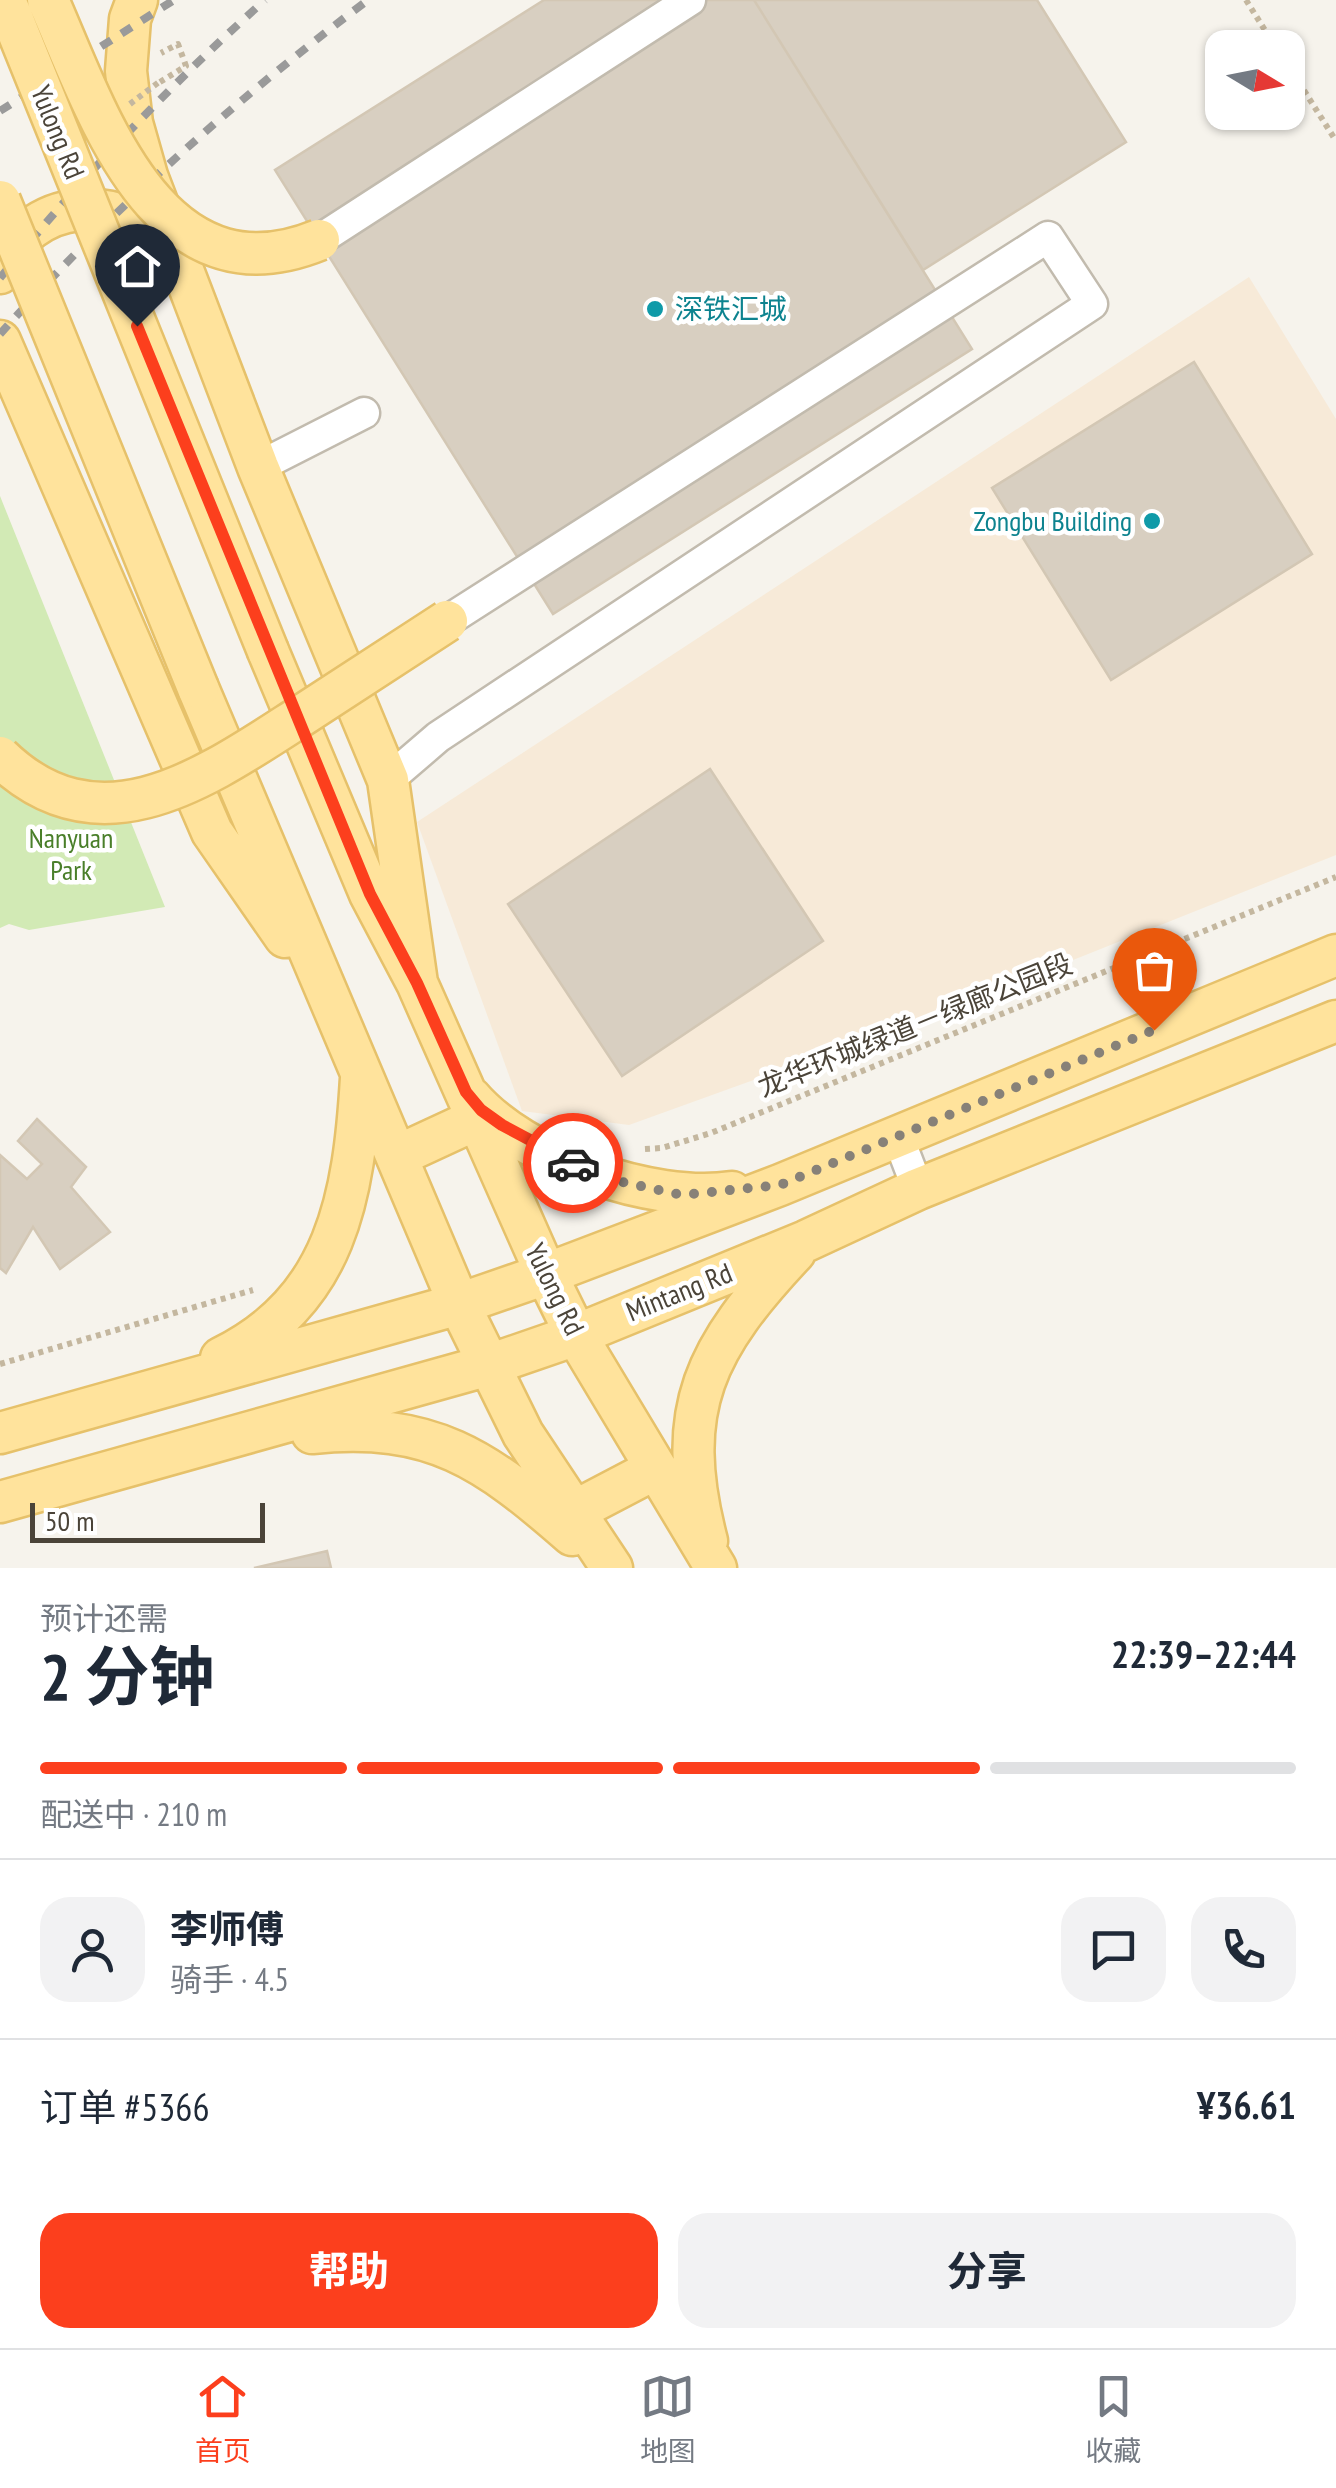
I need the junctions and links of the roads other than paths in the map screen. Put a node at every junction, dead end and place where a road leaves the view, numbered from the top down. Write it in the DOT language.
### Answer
graph roads {
  1 [pos="5,0"];
  2 [pos="48,0"];
  3 [pos="61,0"];
  4 [pos="137,0"];
  5 [pos="690,0"];
  6 [pos="0,35"];
  7 [pos="0,201"];
  8 [pos="320,240"];
  9 [pos="177,259"];
  10 [pos="0,273"];
  11 [pos="3,351"];
  12 [pos="364,412"];
  13 [pos="258,466"];
  14 [pos="447,622"];
  15 [pos="0,756"];
  16 [pos="388,780"];
  17 [pos="1336,955"];
  18 [pos="417,983"];
  19 [pos="332,1006"];
  20 [pos="1336,1021"];
  21 [pos="361,1070"];
  22 [pos="472,1106"];
  23 [pos="898,1136"];
  24 [pos="397,1156"];
  25 [pos="780,1185"];
  26 [pos="918,1189"];
  27 [pos="806,1240"];
  28 [pos="546,1274"];
  29 [pos="460,1304"];
  30 [pos="576,1335"];
  31 [pos="489,1365"];
  32 [pos="156,1390"];
  33 [pos="0,1433"];
  34 [pos="213,1443"];
  35 [pos="655,1470"];
  36 [pos="0,1502"];
  37 [pos="573,1512"];
  38 [pos="714,1566"];
  39 [pos="610,1568"];
  1 -- 18 [label="main road, Yulong Rd, bridge"];
  2 -- 8 [label="main road, bridge"];
  3 -- 6 [label="main road"];
  4 -- 9 [label="main road"];
  5 -- 8 [label="street"];
  7 -- 19 [label="main road, bridge"];
  9 -- 10 [label="main road"];
  9 -- 13 [label="main road"];
  11 -- 19 [label="main road"];
  12 -- 13 [label="street"];
  13 -- 16 [label="main road"];
  14 -- 15 [label="main road, bridge"];
  14 -- 16 [label="street"];
  16 -- 18 [label="main road"];
  17 -- 23 [label="main road"];
  18 -- 22 [label="main road, Yulong Rd"];
  19 -- 21 [label="main road"];
  20 -- 26 [label="main road, Mintang Rd"];
  21 -- 24 [label="main road"];
  21 -- 32 [label="main road"];
  22 -- 24 [label="main road"];
  22 -- 25 [label="main road"];
  22 -- 28 [label="main road, Yulong Rd"];
  23 -- 25 [label="main road"];
  23 -- 26 [label="street"];
  24 -- 29 [label="main road"];
  25 -- 28 [label="main road"];
  26 -- 27 [label="main road, Mintang Rd"];
  27 -- 30 [label="main road, Mintang Rd"];
  27 -- 38 [label="main road"];
  28 -- 29 [label="main road"];
  28 -- 30 [label="main road, Yulong Rd"];
  29 -- 31 [label="main road"];
  29 -- 32 [label="main road"];
  30 -- 31 [label="main road, Mintang Rd"];
  30 -- 35 [label="main road, Yulong Rd"];
  31 -- 34 [label="main road, Mintang Rd"];
  31 -- 37 [label="main road"];
  32 -- 33 [label="main road"];
  34 -- 36 [label="main road, Mintang Rd"];
  34 -- 39 [label="main road"];
  35 -- 37 [label="main road"];
  35 -- 38 [label="main road, Yulong Rd"];
  37 -- 39 [label="main road"];
}
